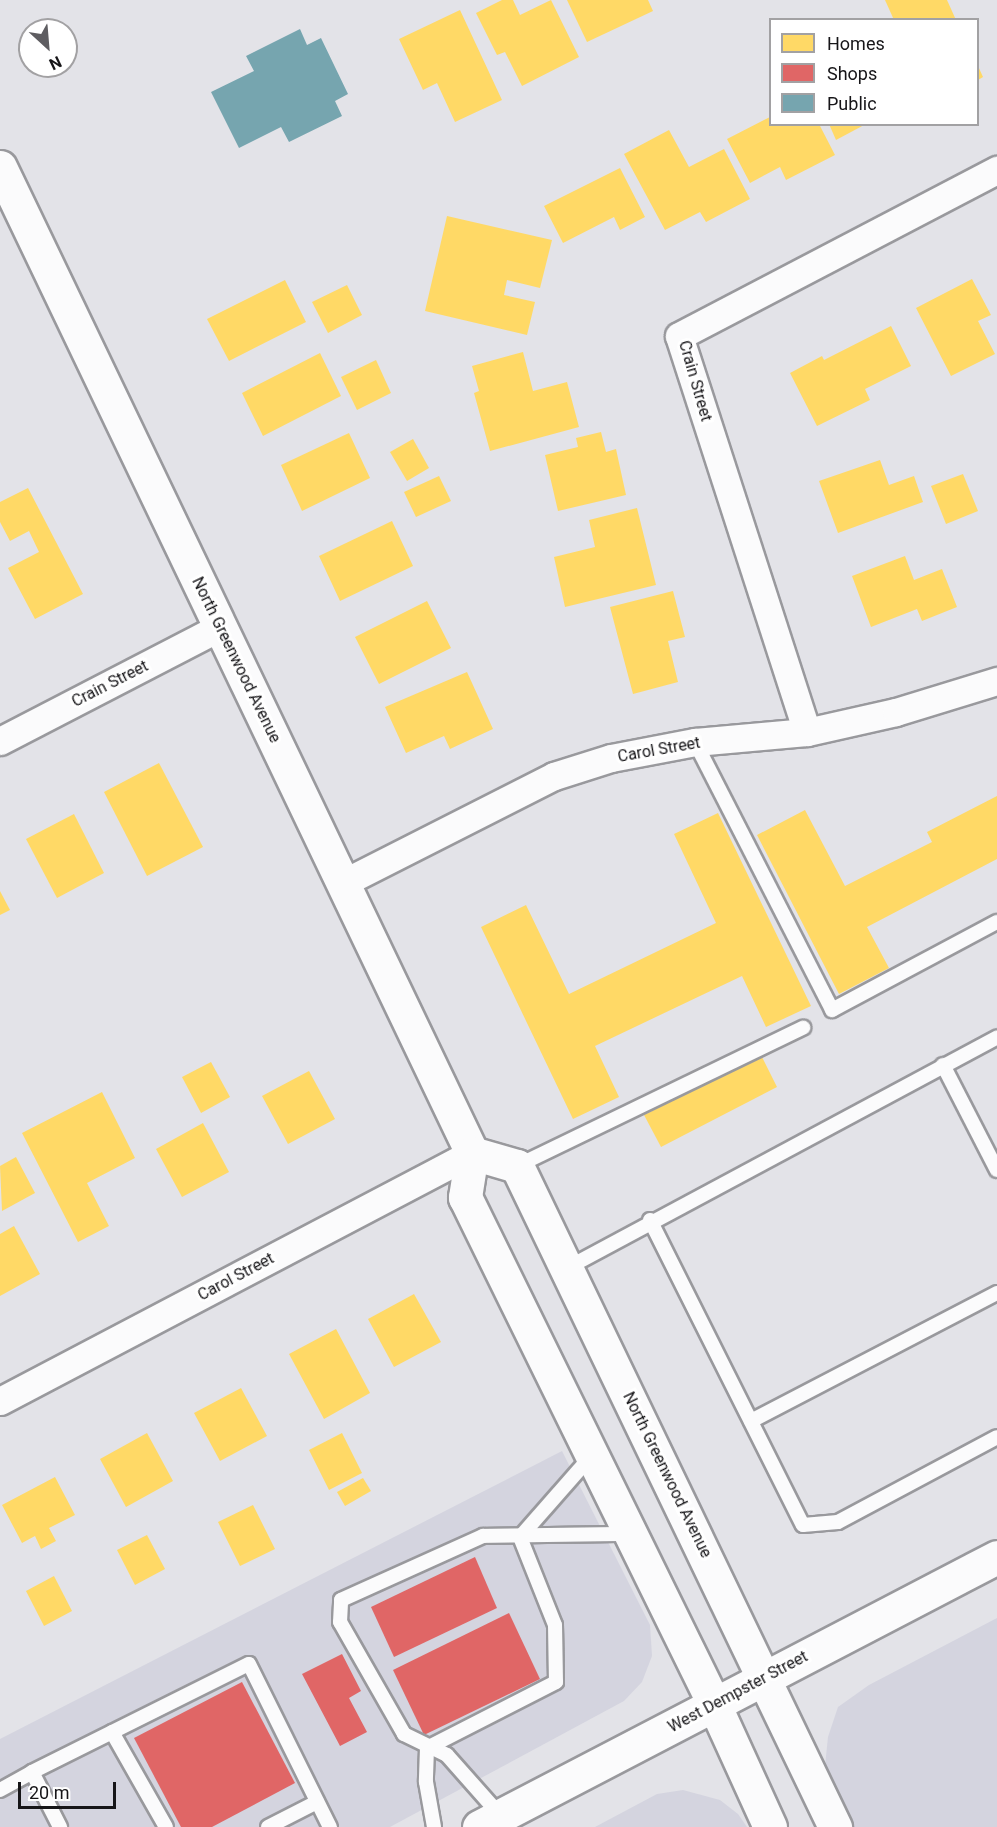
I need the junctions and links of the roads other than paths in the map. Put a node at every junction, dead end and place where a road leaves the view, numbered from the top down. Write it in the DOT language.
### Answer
graph roads {
  1 [pos="0,167"];
  2 [pos="997,170"];
  3 [pos="220,627"];
  4 [pos="997,681"];
  5 [pos="807,732"];
  6 [pos="0,741"];
  7 [pos="695,742"];
  8 [pos="343,883"];
  9 [pos="997,922"];
  10 [pos="803,1028"];
  11 [pos="997,1036"];
  12 [pos="943,1065"];
  13 [pos="472,1153"];
  14 [pos="517,1166"];
  15 [pos="997,1170"];
  16 [pos="650,1220"];
  17 [pos="567,1268"];
  18 [pos="997,1293"];
  19 [pos="0,1401"];
  20 [pos="751,1421"];
  21 [pos="997,1437"];
  22 [pos="592,1454"];
  23 [pos="631,1534"];
  24 [pos="520,1537"];
  25 [pos="997,1557"];
  26 [pos="765,1678"];
  27 [pos="714,1704"];
  28 [pos="112,1732"];
  29 [pos="427,1748"];
  30 [pos="32,1772"];
  31 [pos="0,1790"];
  32 [pos="317,1802"];
  33 [pos="490,1821"];
  34 [pos="60,1827"];
  35 [pos="166,1827"];
  36 [pos="268,1827"];
  37 [pos="330,1827"];
  38 [pos="434,1827"];
  39 [pos="770,1827"];
  40 [pos="835,1827"];
  1 -- 3 [label="main road, North Greenwood Avenue"];
  2 -- 5 [label="street, Crain Street"];
  3 -- 6 [label="street, Crain Street"];
  3 -- 8 [label="main road, North Greenwood Avenue"];
  4 -- 5 [label="street, Carol Street"];
  5 -- 7 [label="street, Carol Street"];
  7 -- 8 [label="street, Carol Street"];
  7 -- 9 [label="lane"];
  8 -- 13 [label="main road, North Greenwood Avenue"];
  10 -- 14 [label="lane"];
  11 -- 12 [label="lane"];
  12 -- 15 [label="lane"];
  12 -- 16 [label="lane"];
  13 -- 14 [label="main road"];
  13 -- 19 [label="street, Carol Street"];
  13 -- 22 [label="main road"];
  14 -- 17 [label="main road, North Greenwood Avenue"];
  16 -- 17 [label="lane"];
  16 -- 20 [label="lane"];
  17 -- 26 [label="main road, North Greenwood Avenue"];
  18 -- 20 [label="lane"];
  20 -- 21 [label="lane"];
  22 -- 23 [label="main road"];
  22 -- 24 [label="lane"];
  23 -- 24 [label="lane"];
  23 -- 27 [label="main road"];
  24 -- 29 [label="lane"];
  24 -- 29 [label="lane"];
  25 -- 26 [label="main road, West Dempster Street"];
  26 -- 27 [label="main road, West Dempster Street"];
  26 -- 40 [label="main road, North Greenwood Avenue"];
  27 -- 33 [label="main road, West Dempster Street"];
  27 -- 39 [label="main road"];
  28 -- 30 [label="lane"];
  28 -- 32 [label="lane"];
  28 -- 35 [label="lane"];
  29 -- 33 [label="lane"];
  29 -- 38 [label="lane"];
  30 -- 31 [label="lane"];
  30 -- 34 [label="lane"];
  32 -- 36 [label="lane"];
  32 -- 37 [label="lane"];
}
